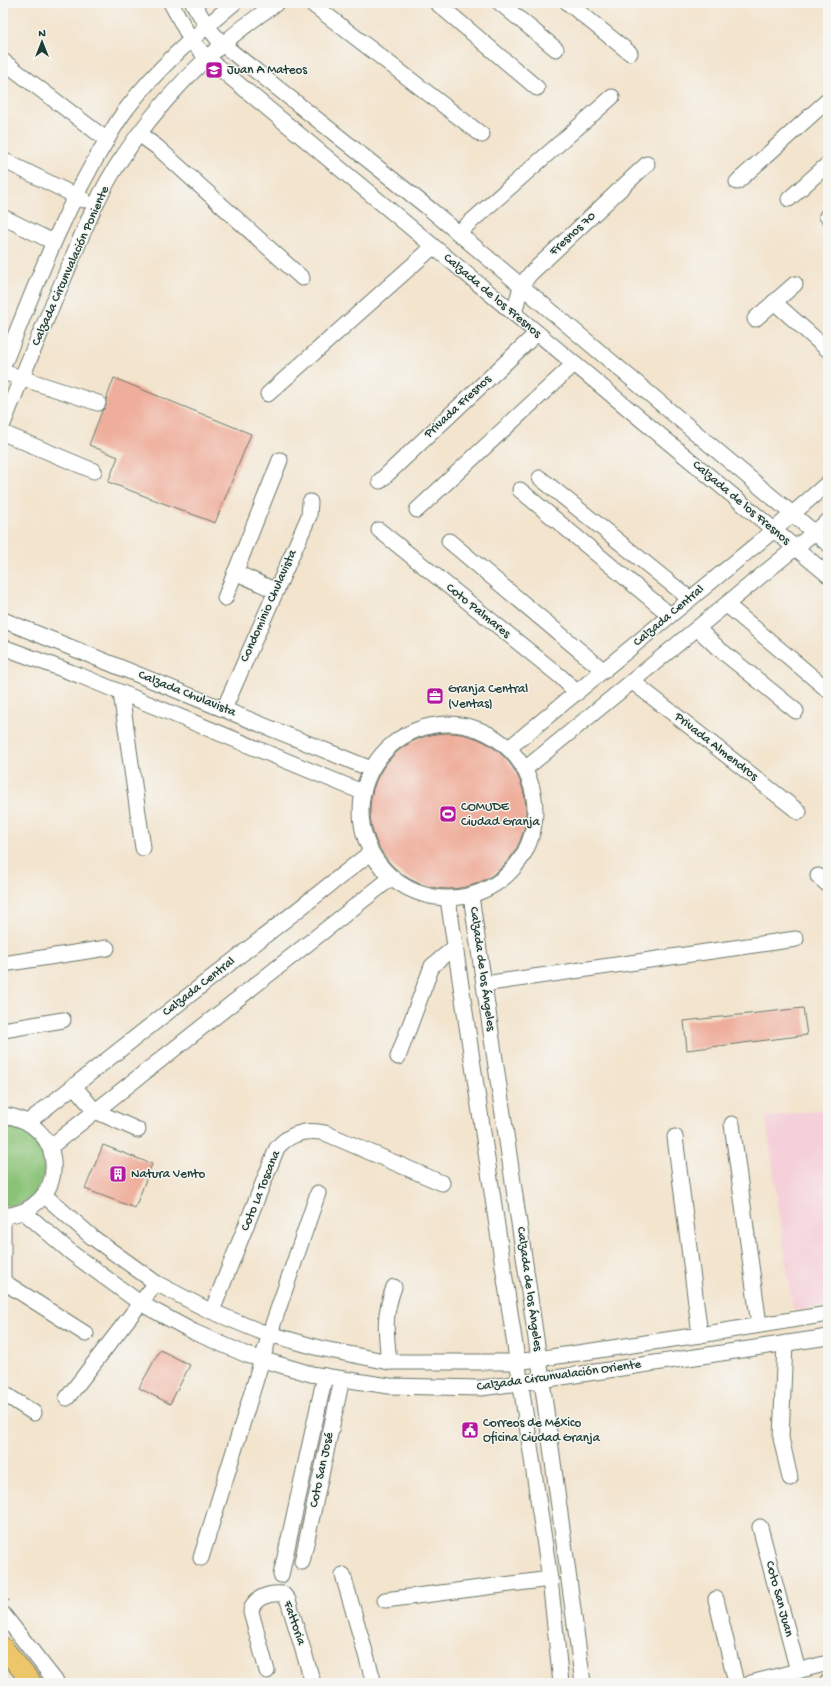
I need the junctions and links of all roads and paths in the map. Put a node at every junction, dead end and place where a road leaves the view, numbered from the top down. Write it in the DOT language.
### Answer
graph roads {
  1 [pos="171,3"];
  2 [pos="192,3"];
  3 [pos="234,3"];
  4 [pos="277,3"];
  5 [pos="311,3"];
  6 [pos="436,3"];
  7 [pos="500,3"];
  8 [pos="568,3"];
  9 [pos="207,26"];
  10 [pos="191,40"];
  11 [pos="222,44"];
  12 [pos="556,49"];
  13 [pos="630,53"];
  14 [pos="206,57"];
  15 [pos="3,61"];
  16 [pos="538,88"];
  17 [pos="612,97"];
  18 [pos="828,100"];
  19 [pos="139,134"];
  20 [pos="482,135"];
  21 [pos="107,140"];
  22 [pos="3,160"];
  23 [pos="647,164"];
  24 [pos="828,164"];
  25 [pos="737,182"];
  26 [pos="75,195"];
  27 [pos="789,199"];
  28 [pos="95,205"];
  29 [pos="3,217"];
  30 [pos="458,233"];
  31 [pos="53,242"];
  32 [pos="434,247"];
  33 [pos="302,278"];
  34 [pos="795,284"];
  35 [pos="521,286"];
  36 [pos="774,302"];
  37 [pos="514,314"];
  38 [pos="755,319"];
  39 [pos="537,333"];
  40 [pos="828,350"];
  41 [pos="574,364"];
  42 [pos="3,366"];
  43 [pos="3,372"];
  44 [pos="21,378"];
  45 [pos="268,394"];
  46 [pos="98,403"];
  47 [pos="3,424"];
  48 [pos="3,433"];
  49 [pos="280,460"];
  50 [pos="94,471"];
  51 [pos="540,478"];
  52 [pos="380,481"];
  53 [pos="828,483"];
  54 [pos="520,490"];
  55 [pos="310,502"];
  56 [pos="417,510"];
  57 [pos="792,515"];
  58 [pos="828,521"];
  59 [pos="378,530"];
  60 [pos="774,530"];
  61 [pos="814,533"];
  62 [pos="448,541"];
  63 [pos="828,544"];
  64 [pos="796,548"];
  65 [pos="235,572"];
  66 [pos="828,575"];
  67 [pos="276,590"];
  68 [pos="225,598"];
  69 [pos="690,599"];
  70 [pos="727,604"];
  71 [pos="670,615"];
  72 [pos="3,620"];
  73 [pos="698,629"];
  74 [pos="3,647"];
  75 [pos="89,654"];
  76 [pos="604,671"];
  77 [pos="81,676"];
  78 [pos="633,682"];
  79 [pos="828,690"];
  80 [pos="121,693"];
  81 [pos="577,693"];
  82 [pos="224,709"];
  83 [pos="796,711"];
  84 [pos="509,748"];
  85 [pos="371,769"];
  86 [pos="525,769"];
  87 [pos="362,792"];
  88 [pos="799,812"];
  89 [pos="143,848"];
  90 [pos="370,853"];
  91 [pos="391,878"];
  92 [pos="471,896"];
  93 [pos="448,899"];
  94 [pos="796,940"];
  95 [pos="455,947"];
  96 [pos="107,948"];
  97 [pos="3,964"];
  98 [pos="484,984"];
  99 [pos="63,1020"];
  100 [pos="3,1030"];
  101 [pos="398,1057"];
  102 [pos="74,1086"];
  103 [pos="95,1111"];
  104 [pos="3,1116"];
  105 [pos="28,1122"];
  106 [pos="732,1124"];
  107 [pos="138,1130"];
  108 [pos="675,1137"];
  109 [pos="50,1147"];
  110 [pos="442,1183"];
  111 [pos="318,1194"];
  112 [pos="44,1195"];
  113 [pos="24,1212"];
  114 [pos="3,1216"];
  115 [pos="156,1282"];
  116 [pos="4,1283"];
  117 [pos="394,1287"];
  118 [pos="140,1303"];
  119 [pos="212,1311"];
  120 [pos="828,1314"];
  121 [pos="759,1325"];
  122 [pos="86,1334"];
  123 [pos="270,1334"];
  124 [pos="700,1335"];
  125 [pos="828,1337"];
  126 [pos="785,1343"];
  127 [pos="539,1359"];
  128 [pos="262,1360"];
  129 [pos="389,1362"];
  130 [pos="517,1362"];
  131 [pos="325,1376"];
  132 [pos="342,1379"];
  133 [pos="542,1380"];
  134 [pos="520,1383"];
  135 [pos="3,1393"];
  136 [pos="67,1398"];
  137 [pos="34,1413"];
  138 [pos="790,1478"];
  139 [pos="760,1527"];
  140 [pos="201,1558"];
  141 [pos="302,1562"];
  142 [pos="281,1575"];
  143 [pos="343,1575"];
  144 [pos="550,1579"];
  145 [pos="716,1599"];
  146 [pos="385,1600"];
  147 [pos="3,1614"];
  148 [pos="3,1647"];
  149 [pos="828,1663"];
  150 [pos="267,1671"];
  151 [pos="798,1671"];
  152 [pos="755,1682"];
  153 [pos="32,1683"];
  154 [pos="57,1683"];
  155 [pos="313,1683"];
  156 [pos="374,1683"];
  157 [pos="561,1683"];
  158 [pos="583,1683"];
  159 [pos="736,1683"];
  1 -- 10 [label="street, Calzada de los Fresnos"];
  2 -- 9 [label="street, Calzada de los Fresnos"];
  3 -- 9 [label="street, Calzada Circunvalación Poniente"];
  4 -- 11 [label="street, Calzada Circunvalación Poniente"];
  5 -- 20 [label="street"];
  6 -- 16 [label="street"];
  7 -- 12 [label="street"];
  8 -- 13 [label="street"];
  9 -- 10 [label="street, Calzada Circunvalación Poniente"];
  9 -- 11 [label="street, Calzada de los Fresnos"];
  10 -- 14 [label="street, Calzada de los Fresnos"];
  10 -- 21 [label="street, Calzada Circunvalación Poniente"];
  11 -- 14 [label="street, Calzada Circunvalación Poniente"];
  11 -- 30 [label="street, Calzada de los Fresnos"];
  14 -- 19 [label="street, Calzada Circunvalación Poniente"];
  14 -- 32 [label="street, Calzada de los Fresnos"];
  15 -- 21 [label="street"];
  17 -- 30 [label="street"];
  18 -- 25 [label="street"];
  19 -- 28 [label="street, Calzada Circunvalación Poniente"];
  19 -- 33 [label="street"];
  21 -- 26 [label="street, Calzada Circunvalación Poniente"];
  22 -- 26 [label="street"];
  23 -- 35 [label="street, Fresnos 70"];
  24 -- 27 [label="street"];
  26 -- 28 [label="street"];
  26 -- 31 [label="street, Calzada Circunvalación Poniente"];
  28 -- 44 [label="street, Calzada Circunvalación Poniente"];
  29 -- 31 [label="street"];
  30 -- 35 [label="street, Calzada de los Fresnos"];
  31 -- 42 [label="street, Calzada Circunvalación Poniente"];
  32 -- 37 [label="street, Calzada de los Fresnos"];
  32 -- 45 [label="street"];
  34 -- 36 [label="street"];
  35 -- 37 [label="street, Fresnos 70"];
  35 -- 57 [label="street, Calzada de los Fresnos"];
  36 -- 38 [label="street"];
  36 -- 40 [label="street"];
  37 -- 39 [label="street, Calzada de los Fresnos"];
  39 -- 41 [label="street, Calzada de los Fresnos"];
  39 -- 52 [label="street, Privada Fresnos"];
  41 -- 56 [label="street"];
  41 -- 60 [label="street, Calzada de los Fresnos"];
  43 -- 44 [label="street"];
  44 -- 46 [label="street"];
  44 -- 47 [label="street, Calzada Circunvalación Poniente"];
  48 -- 50 [label="street"];
  49 -- 65 [label="street"];
  51 -- 69 [label="street"];
  53 -- 57 [label="street, Calzada Central"];
  54 -- 71 [label="street"];
  55 -- 67 [label="street, Condominio Chulavista"];
  57 -- 60 [label="street, Calzada Central"];
  57 -- 61 [label="street, Calzada de los Fresnos"];
  58 -- 61 [label="street"];
  59 -- 81 [label="street, Coto Palmares"];
  60 -- 64 [label="street, Calzada de los Fresnos"];
  60 -- 69 [label="street, Calzada Central"];
  61 -- 63 [label="street, Calzada de los Fresnos"];
  61 -- 64 [label="street"];
  62 -- 76 [label="street"];
  64 -- 66 [label="street, Calzada de los Fresnos"];
  64 -- 70 [label="street"];
  65 -- 67 [label="street"];
  65 -- 68 [label="street"];
  67 -- 82 [label="street, Condominio Chulavista"];
  69 -- 71 [label="street, Calzada Central"];
  70 -- 73 [label="street"];
  70 -- 79 [label="street"];
  71 -- 76 [label="street, Calzada Central"];
  72 -- 75 [label="street, Calzada Chulavista"];
  73 -- 78 [label="street"];
  73 -- 83 [label="street"];
  74 -- 77 [label="street, Calzada Chulavista"];
  75 -- 77 [label="street"];
  75 -- 82 [label="street, Calzada Chulavista"];
  76 -- 81 [label="street, Calzada Central"];
  77 -- 80 [label="street, Calzada Chulavista"];
  78 -- 86 [label="street"];
  78 -- 88 [label="street, Privada Almendros"];
  80 -- 87 [label="street, Calzada Chulavista"];
  80 -- 89 [label="street"];
  81 -- 84 [label="street, Calzada Central"];
  82 -- 85 [label="street, Calzada Chulavista"];
  84 -- 85 [label="street"];
  84 -- 86 [label="street"];
  85 -- 87 [label="street"];
  86 -- 92 [label="street"];
  87 -- 90 [label="street"];
  90 -- 91 [label="street"];
  90 -- 102 [label="street, Calzada Central"];
  91 -- 93 [label="street"];
  91 -- 103 [label="street"];
  92 -- 93 [label="street"];
  92 -- 98 [label="street, Calzada de los Ángeles"];
  93 -- 95 [label="street, Calzada de los Ángeles"];
  94 -- 98 [label="street"];
  95 -- 101 [label="street"];
  95 -- 130 [label="street, Calzada de los Ángeles"];
  96 -- 97 [label="street"];
  98 -- 127 [label="street, Calzada de los Ángeles"];
  99 -- 100 [label="street"];
  102 -- 103 [label="street"];
  102 -- 105 [label="street, Calzada Central"];
  103 -- 107 [label="street"];
  103 -- 109 [label="street"];
  104 -- 105 [label="street"];
  105 -- 109 [label="street"];
  106 -- 121 [label="street"];
  108 -- 124 [label="street"];
  109 -- 112 [label="street"];
  110 -- 119 [label="street, Coto La Toscana"];
  111 -- 123 [label="street"];
  112 -- 113 [label="street"];
  112 -- 115 [label="street, Calzada Circunvalación Oriente"];
  113 -- 114 [label="street"];
  113 -- 118 [label="street, Calzada Circunvalación Oriente"];
  114 -- 116 [label="street"];
  115 -- 118 [label="street"];
  115 -- 119 [label="street, Calzada Circunvalación Oriente"];
  116 -- 122 [label="street"];
  117 -- 129 [label="street"];
  118 -- 128 [label="street, Calzada Circunvalación Oriente"];
  118 -- 136 [label="street"];
  119 -- 123 [label="street, Calzada Circunvalación Oriente"];
  120 -- 121 [label="street, Calzada Circunvalación Oriente"];
  121 -- 124 [label="street, Calzada Circunvalación Oriente"];
  123 -- 128 [label="street"];
  123 -- 129 [label="street, Calzada Circunvalación Oriente"];
  124 -- 127 [label="street, Calzada Circunvalación Oriente"];
  125 -- 126 [label="street, Calzada Circunvalación Oriente"];
  126 -- 133 [label="street, Calzada Circunvalación Oriente"];
  126 -- 138 [label="street"];
  127 -- 130 [label="street, Calzada Circunvalación Oriente"];
  127 -- 133 [label="street, Calzada de los Ángeles"];
  128 -- 131 [label="street, Calzada Circunvalación Oriente"];
  128 -- 140 [label="street"];
  129 -- 130 [label="street, Calzada Circunvalación Oriente"];
  130 -- 134 [label="street, Calzada de los Ángeles"];
  131 -- 132 [label="street, Calzada Circunvalación Oriente"];
  131 -- 142 [label="street"];
  132 -- 134 [label="street, Calzada Circunvalación Oriente"];
  132 -- 141 [label="street, Coto San José"];
  133 -- 134 [label="street, Calzada Circunvalación Oriente"];
  133 -- 158 [label="street, Calzada de los Ángeles"];
  134 -- 144 [label="street, Calzada de los Ángeles"];
  135 -- 137 [label="street"];
  139 -- 151 [label="street, Coto San Juan"];
  143 -- 156 [label="street"];
  144 -- 146 [label="street"];
  144 -- 157 [label="street, Calzada de los Ángeles"];
  145 -- 159 [label="street"];
  147 -- 154 [label="street"];
  148 -- 153 [label="main road"];
  149 -- 151 [label="street"];
  150 -- 155 [label="street, Fattoria"];
  151 -- 152 [label="street"];
}
